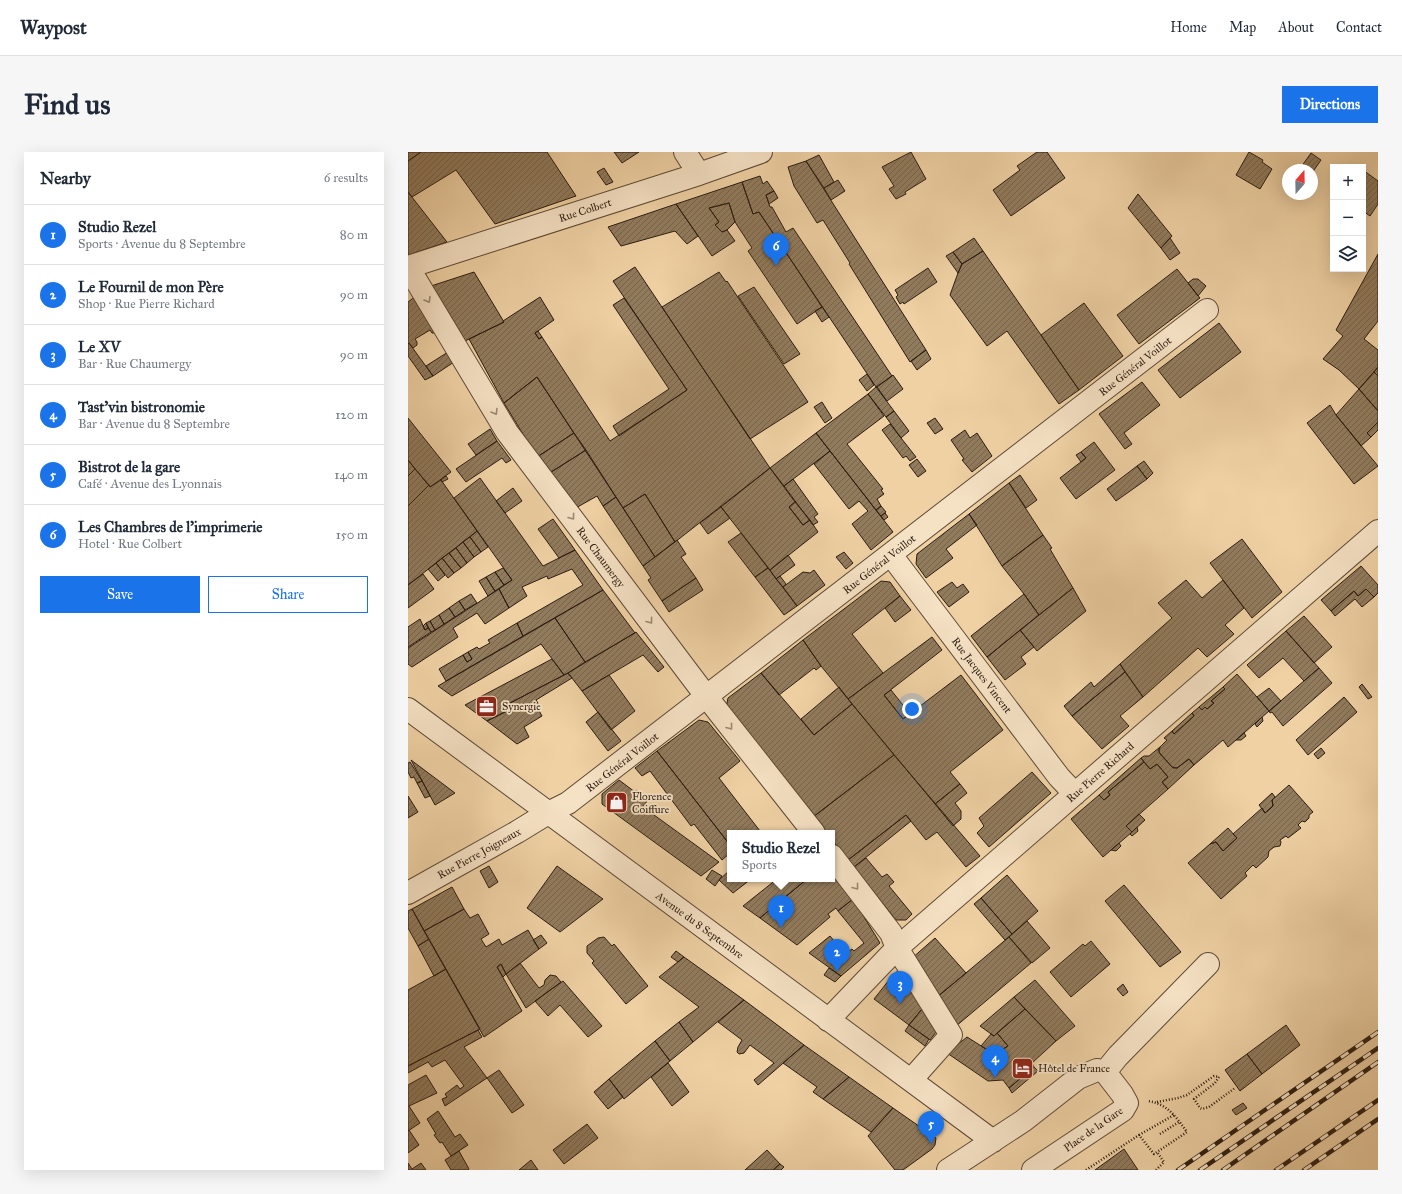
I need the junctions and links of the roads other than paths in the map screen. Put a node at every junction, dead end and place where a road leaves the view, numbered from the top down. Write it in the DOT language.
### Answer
graph roads {
  1 [pos="685,152"];
  2 [pos="761,152"];
  3 [pos="699,174"];
  4 [pos="408,267"];
  5 [pos="1207,310"];
  6 [pos="1378,531"];
  7 [pos="891,555"];
  8 [pos="706,696"];
  9 [pos="408,709"];
  10 [pos="1075,794"];
  11 [pos="548,813"];
  12 [pos="812,830"];
  13 [pos="835,860"];
  14 [pos="408,893"];
  15 [pos="897,948"];
  16 [pos="1208,964"];
  17 [pos="828,1020"];
  18 [pos="1106,1072"];
  19 [pos="911,1080"];
  20 [pos="992,1141"];
  21 [pos="972,1163"];
  22 [pos="948,1170"];
  23 [pos="1033,1170"];
  1 -- 3 [label="street"];
  2 -- 3 [label="street, Rue Colbert"];
  3 -- 4 [label="street, Rue Colbert"];
  4 -- 8 [label="street, Rue Chaumergy, one-way"];
  5 -- 7 [label="street, Rue Général Voillot"];
  6 -- 10 [label="street, Rue Pierre Richard"];
  7 -- 8 [label="street, Rue Général Voillot"];
  7 -- 10 [label="street, Rue Jacques Vincent"];
  8 -- 11 [label="street, Rue Général Voillot"];
  8 -- 12 [label="street, Rue Chaumergy, one-way"];
  9 -- 11 [label="street, Avenue du 8 Septembre"];
  10 -- 15 [label="street, Rue Pierre Richard"];
  11 -- 14 [label="street, Rue Pierre Joigneaux"];
  11 -- 17 [label="street, Avenue du 8 Septembre"];
  13 -- 15 [label="street, one-way"];
  15 -- 17 [label="street, Rue Pierre Richard"];
  15 -- 19 [label="street"];
  16 -- 18 [label="street"];
  17 -- 19 [label="street, Avenue du 8 Septembre"];
  18 -- 20 [label="street"];
  18 -- 23 [label="street, Place de la Gare"];
  19 -- 20 [label="street, Avenue du 8 Septembre"];
  20 -- 21 [label="street"];
  21 -- 22 [label="street"];
}
